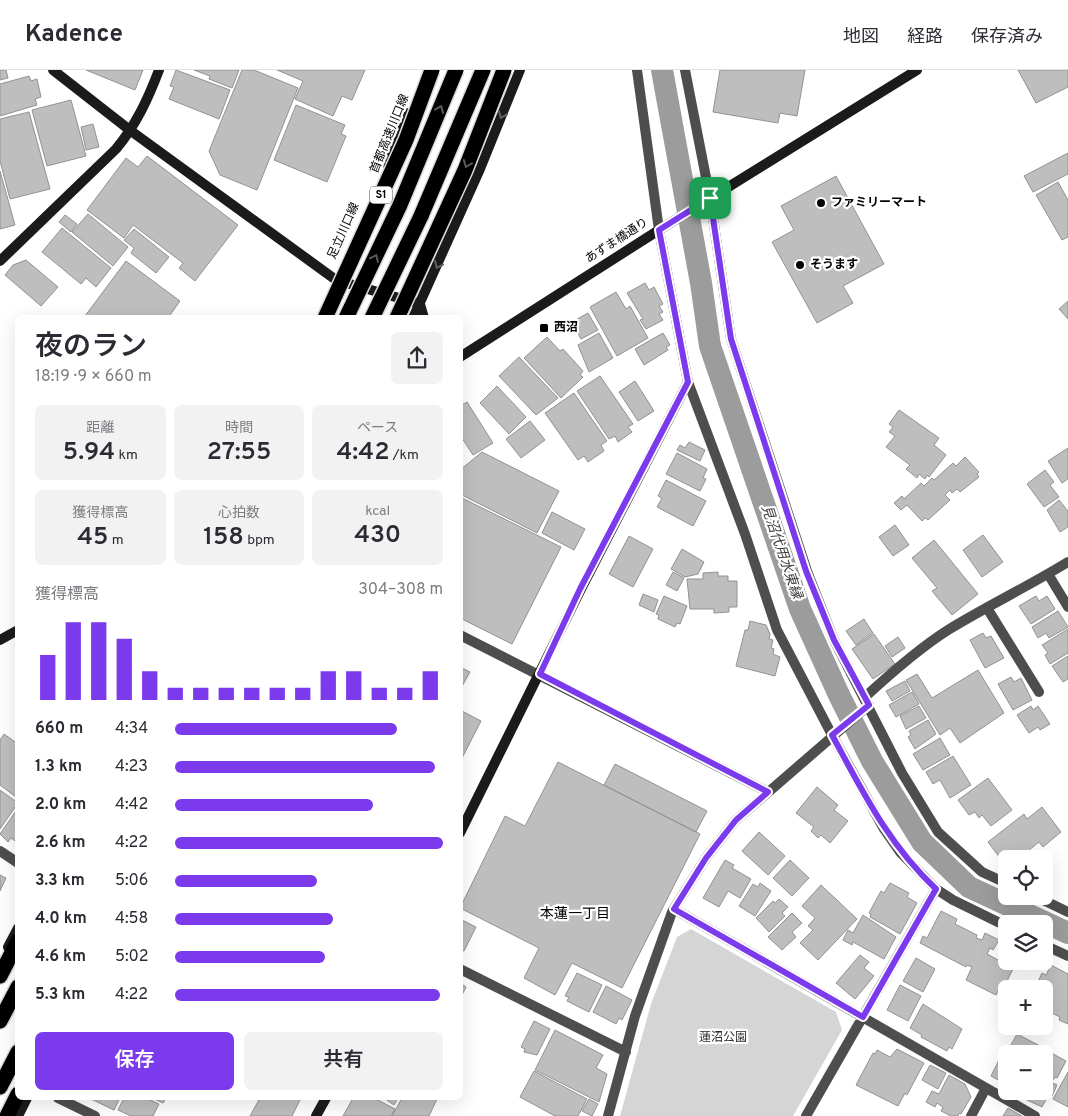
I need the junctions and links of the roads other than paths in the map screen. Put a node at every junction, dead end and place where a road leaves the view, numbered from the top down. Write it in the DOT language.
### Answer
graph roads {
  1 [pos="53,70"];
  2 [pos="159,70"];
  3 [pos="426,70"];
  4 [pos="432,70"];
  5 [pos="456,70"];
  6 [pos="483,70"];
  7 [pos="504,70"];
  8 [pos="520,70"];
  9 [pos="637,70"];
  10 [pos="685,70"];
  11 [pos="917,70"];
  12 [pos="131,131"];
  13 [pos="710,198"];
  14 [pos="659,230"];
  15 [pos="0,260"];
  16 [pos="336,280"];
  17 [pos="420,304"];
  18 [pos="319,315"];
  19 [pos="325,315"];
  20 [pos="347,315"];
  21 [pos="373,315"];
  22 [pos="398,315"];
  23 [pos="415,315"];
  24 [pos="423,315"];
  25 [pos="463,353"];
  26 [pos="688,382"];
  27 [pos="1068,562"];
  28 [pos="1048,574"];
  29 [pos="1068,607"];
  30 [pos="987,608"];
  31 [pos="15,632"];
  32 [pos="463,636"];
  33 [pos="0,640"];
  34 [pos="540,674"];
  35 [pos="1039,692"];
  36 [pos="865,704"];
  37 [pos="832,735"];
  38 [pos="768,792"];
  39 [pos="463,827"];
  40 [pos="0,851"];
  41 [pos="15,860"];
  42 [pos="998,879"];
  43 [pos="936,889"];
  44 [pos="1053,905"];
  45 [pos="674,909"];
  46 [pos="1068,912"];
  47 [pos="998,922"];
  48 [pos="15,934"];
  49 [pos="15,946"];
  50 [pos="1053,949"];
  51 [pos="1068,956"];
  52 [pos="0,963"];
  53 [pos="463,970"];
  54 [pos="0,976"];
  55 [pos="15,993"];
  56 [pos="863,1017"];
  57 [pos="0,1021"];
  58 [pos="626,1052"];
  59 [pos="15,1058"];
  60 [pos="0,1087"];
  61 [pos="986,1088"];
  62 [pos="15,1100"];
  63 [pos="26,1100"];
  64 [pos="62,1100"];
  65 [pos="325,1100"];
  66 [pos="7,1116"];
  67 [pos="18,1116"];
  68 [pos="95,1116"];
  69 [pos="316,1116"];
  70 [pos="608,1116"];
  71 [pos="806,1116"];
  72 [pos="971,1116"];
  73 [pos="1035,1116"];
  1 -- 12 [label="street"];
  2 -- 12 [label="street"];
  3 -- 16 [label="street, 足立川口線"];
  4 -- 19 [label="highway, 首都高速川口線 / S1, bridge"];
  20 -- 5 [label="highway, one-way, bridge"];
  6 -- 21 [label="highway, bridge"];
  7 -- 22 [label="highway, one-way, bridge"];
  8 -- 17 [label="street, one-way"];
  9 -- 14 [label="street"];
  10 -- 13 [label="street"];
  11 -- 13 [label="street, あずま橋通り"];
  12 -- 15 [label="street"];
  12 -- 16 [label="street"];
  13 -- 14 [label="street, あずま橋通り"];
  13 -- 36 [label="street"];
  14 -- 25 [label="street, あずま橋通り"];
  14 -- 26 [label="street"];
  16 -- 17 [label="street"];
  16 -- 18 [label="street, 足立川口線"];
  17 -- 23 [label="street"];
  17 -- 24 [label="street"];
  26 -- 34 [label="street"];
  26 -- 37 [label="street"];
  27 -- 28 [label="street"];
  28 -- 29 [label="street"];
  28 -- 30 [label="street"];
  30 -- 35 [label="street"];
  30 -- 36 [label="street"];
  31 -- 33 [label="street"];
  32 -- 34 [label="street"];
  34 -- 38 [label="street"];
  34 -- 39 [label="street"];
  36 -- 37 [label="street"];
  36 -- 42 [label="street"];
  37 -- 38 [label="street"];
  37 -- 43 [label="street"];
  38 -- 45 [label="street"];
  40 -- 41 [label="street"];
  43 -- 47 [label="street"];
  43 -- 56 [label="street"];
  44 -- 46 [label="street"];
  45 -- 56 [label="street"];
  45 -- 58 [label="street"];
  48 -- 52 [label="street"];
  49 -- 54 [label="highway"];
  50 -- 51 [label="street"];
  53 -- 58 [label="street"];
  55 -- 57 [label="highway"];
  56 -- 61 [label="street"];
  56 -- 71 [label="street"];
  58 -- 70 [label="street"];
  59 -- 60 [label="highway"];
  61 -- 72 [label="street"];
  61 -- 73 [label="street"];
  62 -- 66 [label="highway"];
  63 -- 67 [label="street"];
  64 -- 68 [label="street"];
  65 -- 69 [label="street"];
}
